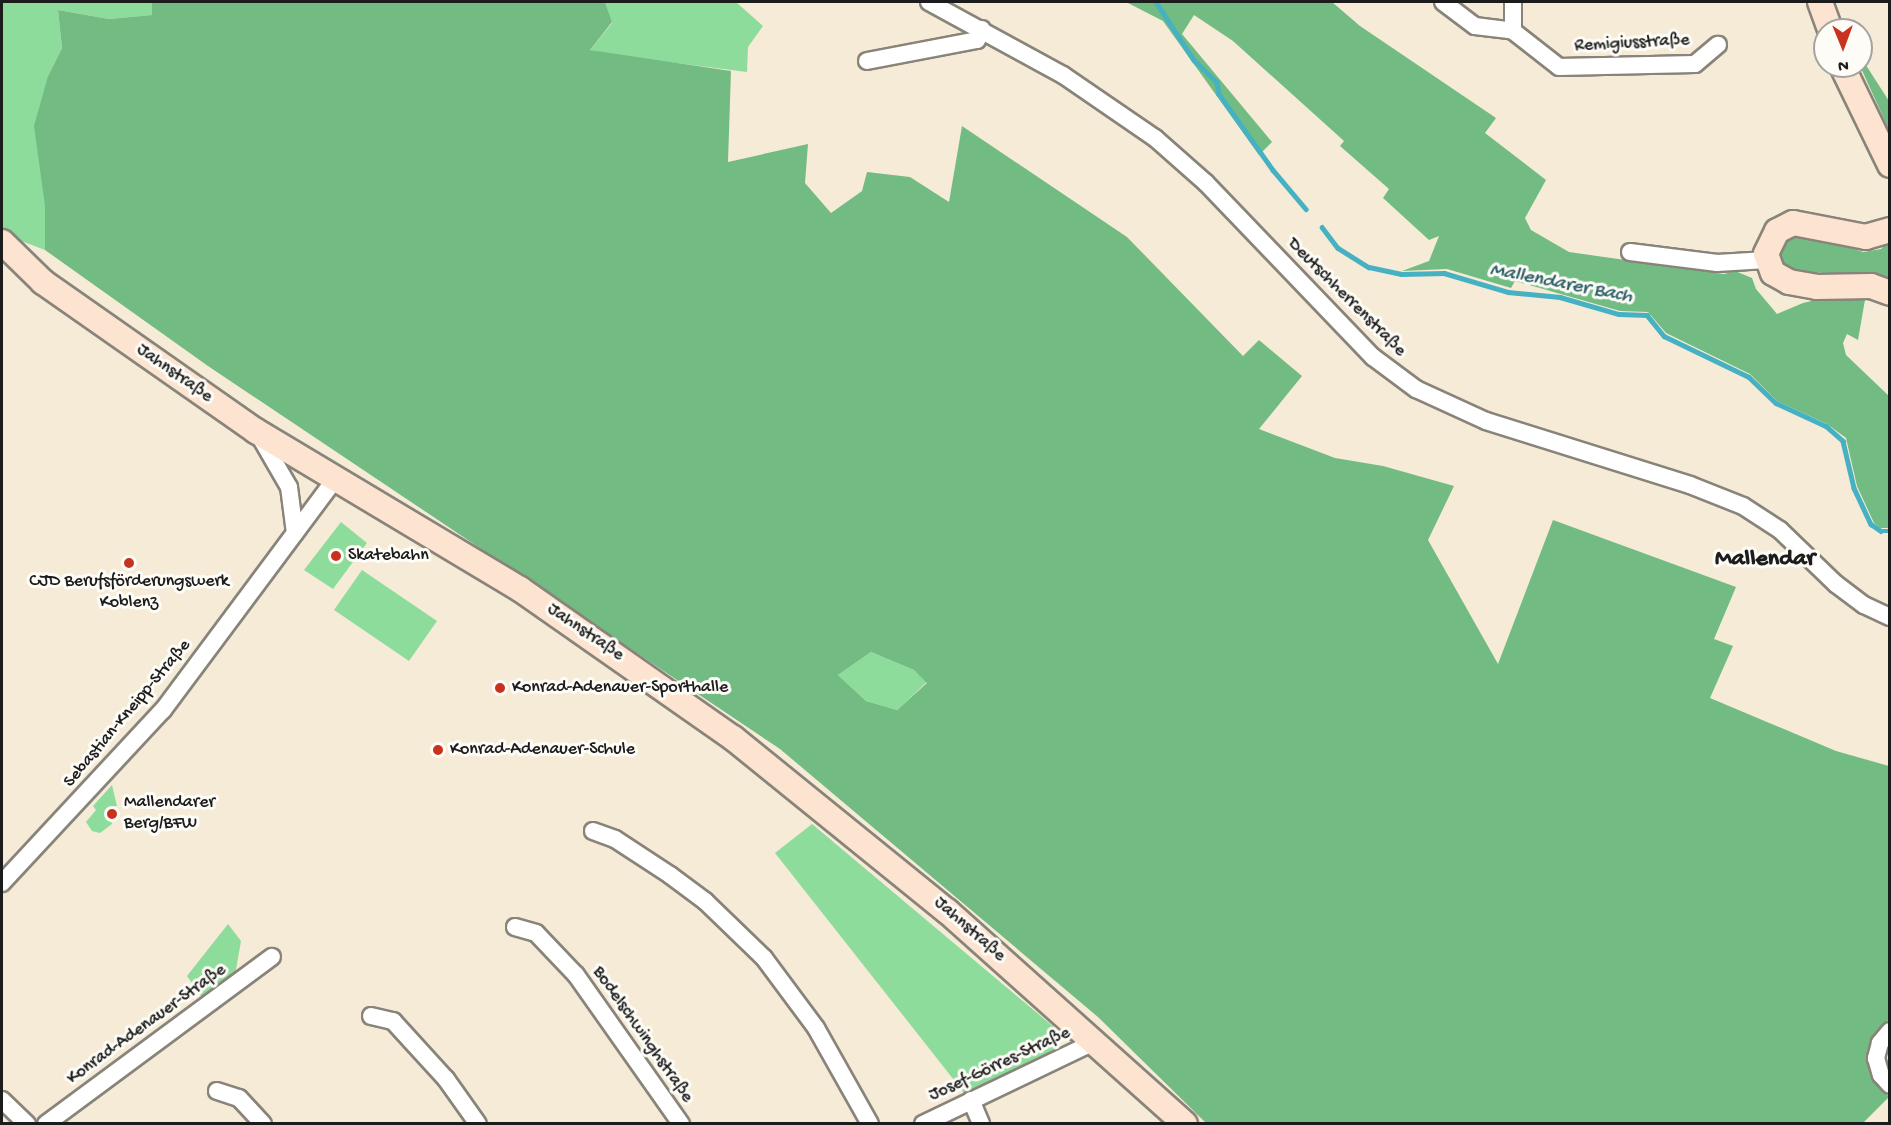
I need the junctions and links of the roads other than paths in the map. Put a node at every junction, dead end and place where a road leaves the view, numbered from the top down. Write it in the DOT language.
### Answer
graph roads {
  1 [pos="929,2"];
  2 [pos="1443,2"];
  3 [pos="1513,2"];
  4 [pos="1820,2"];
  5 [pos="1826,18"];
  6 [pos="982,29"];
  7 [pos="1513,31"];
  8 [pos="1718,45"];
  9 [pos="867,61"];
  10 [pos="1848,78"];
  11 [pos="1890,165"];
  12 [pos="1890,230"];
  13 [pos="2,242"];
  14 [pos="1630,252"];
  15 [pos="1767,260"];
  16 [pos="1890,293"];
  17 [pos="256,431"];
  18 [pos="336,478"];
  19 [pos="295,534"];
  20 [pos="1890,617"];
  21 [pos="593,831"];
  22 [pos="2,883"];
  23 [pos="515,927"];
  24 [pos="272,957"];
  25 [pos="371,1017"];
  26 [pos="1890,1031"];
  27 [pos="1094,1042"];
  28 [pos="1890,1085"];
  29 [pos="217,1091"];
  30 [pos="2,1100"];
  31 [pos="971,1100"];
  32 [pos="27,1124"];
  33 [pos="46,1124"];
  34 [pos="263,1124"];
  35 [pos="478,1124"];
  36 [pos="681,1124"];
  37 [pos="870,1124"];
  38 [pos="923,1124"];
  39 [pos="981,1124"];
  40 [pos="1185,1124"];
  1 -- 6 [label="street, Deutschherrenstraße"];
  2 -- 7 [label="street"];
  3 -- 7 [label="street"];
  4 -- 5 [label="street"];
  6 -- 9 [label="street"];
  6 -- 20 [label="street, Deutschherrenstraße"];
  7 -- 8 [label="street, Remigiusstraße"];
  10 -- 11 [label="street"];
  12 -- 15 [label="street"];
  13 -- 17 [label="street, Jahnstraße"];
  14 -- 15 [label="street"];
  15 -- 16 [label="street"];
  17 -- 18 [label="street, Jahnstraße"];
  17 -- 19 [label="street"];
  18 -- 19 [label="street, Sebastian-Kneipp-Straße"];
  18 -- 27 [label="street, Jahnstraße"];
  19 -- 22 [label="street, Sebastian-Kneipp-Straße"];
  21 -- 37 [label="street"];
  23 -- 36 [label="street, Bodelschwinghstraße"];
  24 -- 33 [label="street, Konrad-Adenauer-Straße"];
  25 -- 35 [label="street"];
  26 -- 28 [label="street"];
  27 -- 31 [label="street, Josef-Görres-Straße"];
  27 -- 40 [label="street, Jahnstraße"];
  29 -- 34 [label="street"];
  30 -- 32 [label="street"];
  31 -- 38 [label="street, Josef-Görres-Straße"];
  31 -- 39 [label="street"];
}
